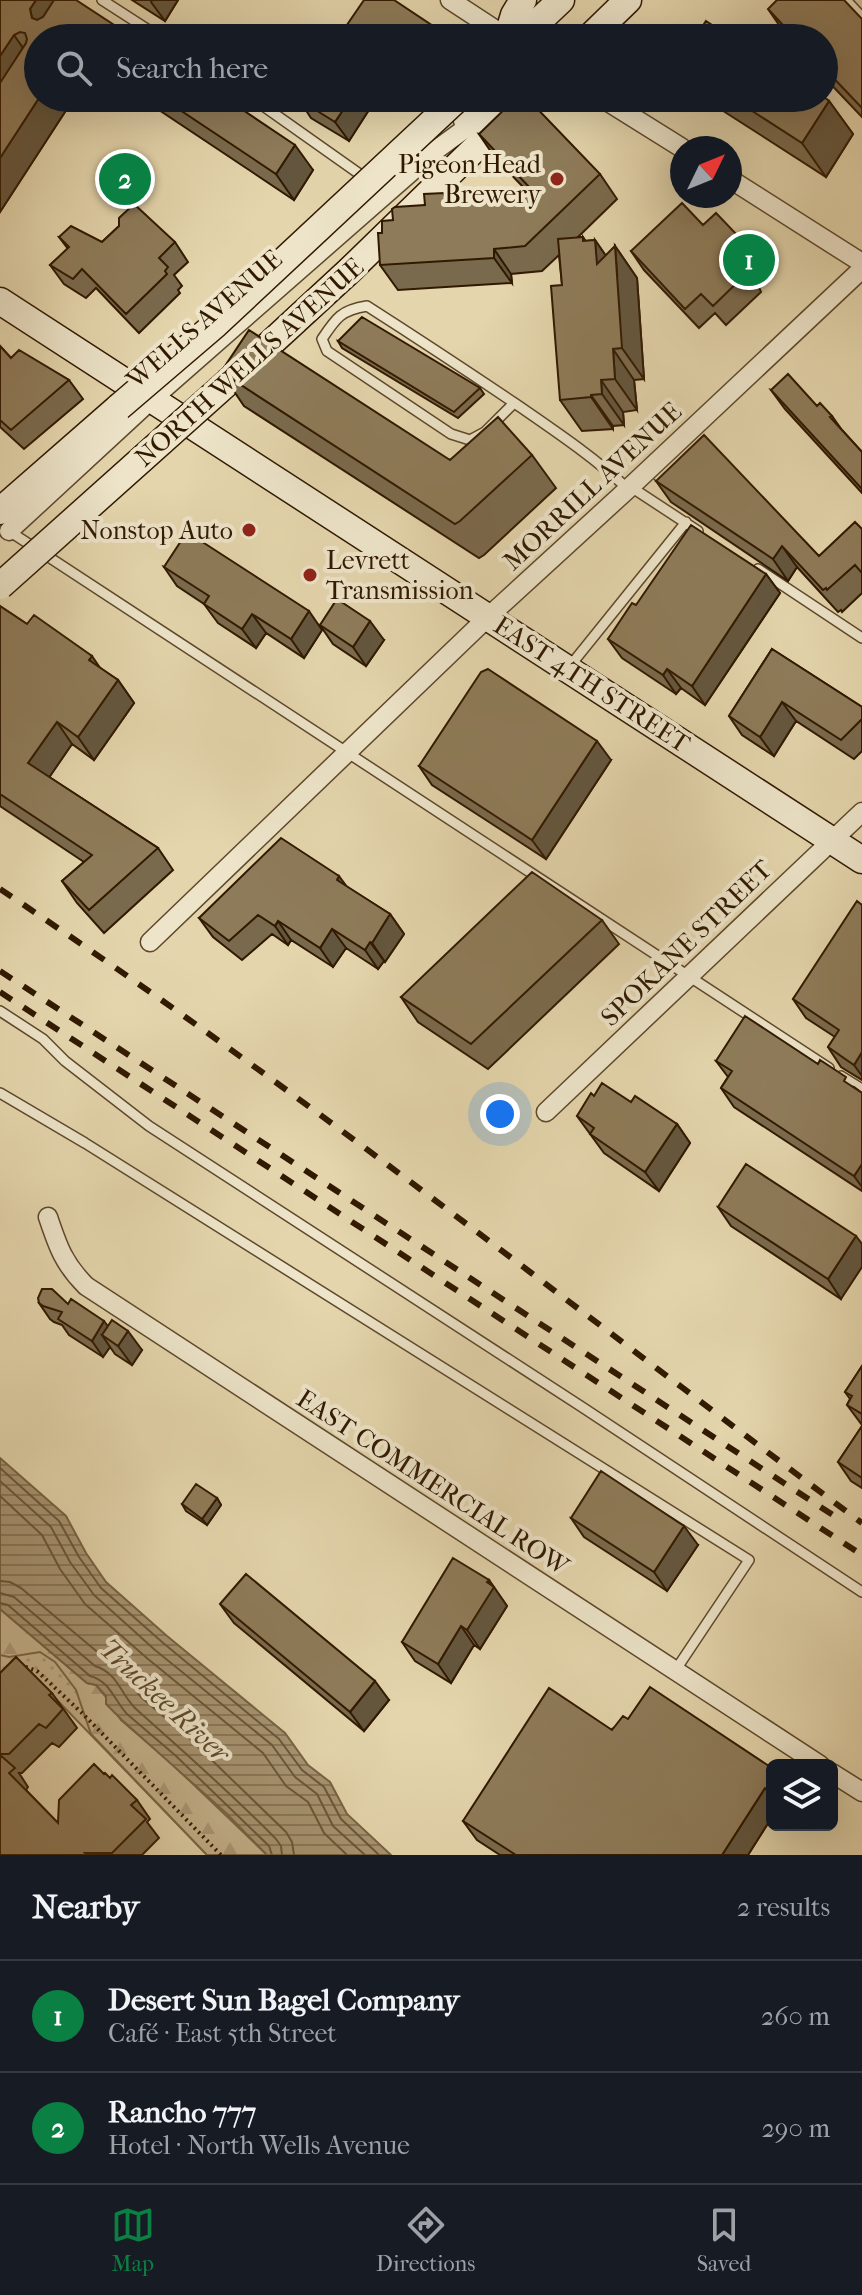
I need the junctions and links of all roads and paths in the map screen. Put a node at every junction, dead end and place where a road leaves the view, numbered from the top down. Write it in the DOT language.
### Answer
graph roads {
  1 [pos="102,0"];
  2 [pos="450,0"];
  3 [pos="523,0"];
  4 [pos="561,0"];
  5 [pos="628,0"];
  6 [pos="846,0"];
  7 [pos="862,17"];
  8 [pos="139,24"];
  9 [pos="486,24"];
  10 [pos="511,24"];
  11 [pos="536,24"];
  12 [pos="603,24"];
  13 [pos="272,112"];
  14 [pos="443,112"];
  15 [pos="471,112"];
  16 [pos="488,112"];
  17 [pos="512,112"];
  18 [pos="624,112"];
  19 [pos="670,140"];
  20 [pos="436,150"];
  21 [pos="742,187"];
  22 [pos="387,193"];
  23 [pos="862,263"];
  24 [pos="862,269"];
  25 [pos="0,301"];
  26 [pos="152,399"];
  27 [pos="514,403"];
  28 [pos="630,488"];
  29 [pos="4,521"];
  30 [pos="686,522"];
  31 [pos="711,539"];
  32 [pos="749,563"];
  33 [pos="0,586"];
  34 [pos="488,617"];
  35 [pos="862,638"];
  36 [pos="568,669"];
  37 [pos="347,751"];
  38 [pos="862,812"];
  39 [pos="832,840"];
  40 [pos="862,860"];
  41 [pos="150,942"];
  42 [pos="689,976"];
  43 [pos="0,1011"];
  44 [pos="862,1089"];
  45 [pos="0,1093"];
  46 [pos="546,1112"];
  47 [pos="48,1217"];
  48 [pos="862,1592"];
  49 [pos="10,1666"];
  50 [pos="675,1671"];
  51 [pos="811,1759"];
  52 [pos="838,1777"];
  53 [pos="862,1792"];
  54 [pos="221,1855"];
  1 -- 8 [label="lane"];
  2 -- 9 [label="street"];
  3 -- 10 [label="main road"];
  4 -- 11 [label="main road"];
  5 -- 12 [label="main road"];
  6 -- 7 [label="lane"];
  13 -- 22 [label="lane"];
  14 -- 29 [label="main road, NORTH WELLS AVENUE, bridge"];
  15 -- 20 [label="street, WELLS AVENUE"];
  16 -- 20 [label="street, WELLS AVENUE"];
  17 -- 33 [label="main road, NORTH WELLS AVENUE, bridge"];
  18 -- 19 [label="street"];
  20 -- 22 [label="street, WELLS AVENUE"];
  21 -- 23 [label="street"];
  22 -- 26 [label="street, WELLS AVENUE"];
  24 -- 28 [label="street, MORRILL AVENUE"];
  25 -- 26 [label="main road, EAST 4TH STREET"];
  26 -- 29 [label="street, WELLS AVENUE"];
  26 -- 34 [label="main road, EAST 4TH STREET"];
  27 -- 27 [label="lane"];
  27 -- 28 [label="lane"];
  28 -- 30 [label="lane"];
  28 -- 34 [label="street, MORRILL AVENUE"];
  29 -- 37 [label="lane"];
  30 -- 31 [label="lane"];
  30 -- 36 [label="lane"];
  32 -- 35 [label="lane"];
  34 -- 36 [label="main road, EAST 4TH STREET"];
  34 -- 37 [label="street, MORRILL AVENUE"];
  36 -- 39 [label="main road, EAST 4TH STREET"];
  37 -- 41 [label="street, MORRILL AVENUE"];
  37 -- 42 [label="lane"];
  38 -- 39 [label="street, SPOKANE STREET"];
  39 -- 40 [label="main road, EAST 4TH STREET"];
  39 -- 42 [label="street, SPOKANE STREET"];
  42 -- 44 [label="lane"];
  42 -- 46 [label="street, SPOKANE STREET"];
  43 -- 48 [label="lane"];
  45 -- 50 [label="lane"];
  47 -- 50 [label="street, EAST COMMERCIAL ROW"];
  49 -- 54 [label="path"];
  50 -- 51 [label="street, EAST COMMERCIAL ROW"];
  52 -- 53 [label="street"];
}
